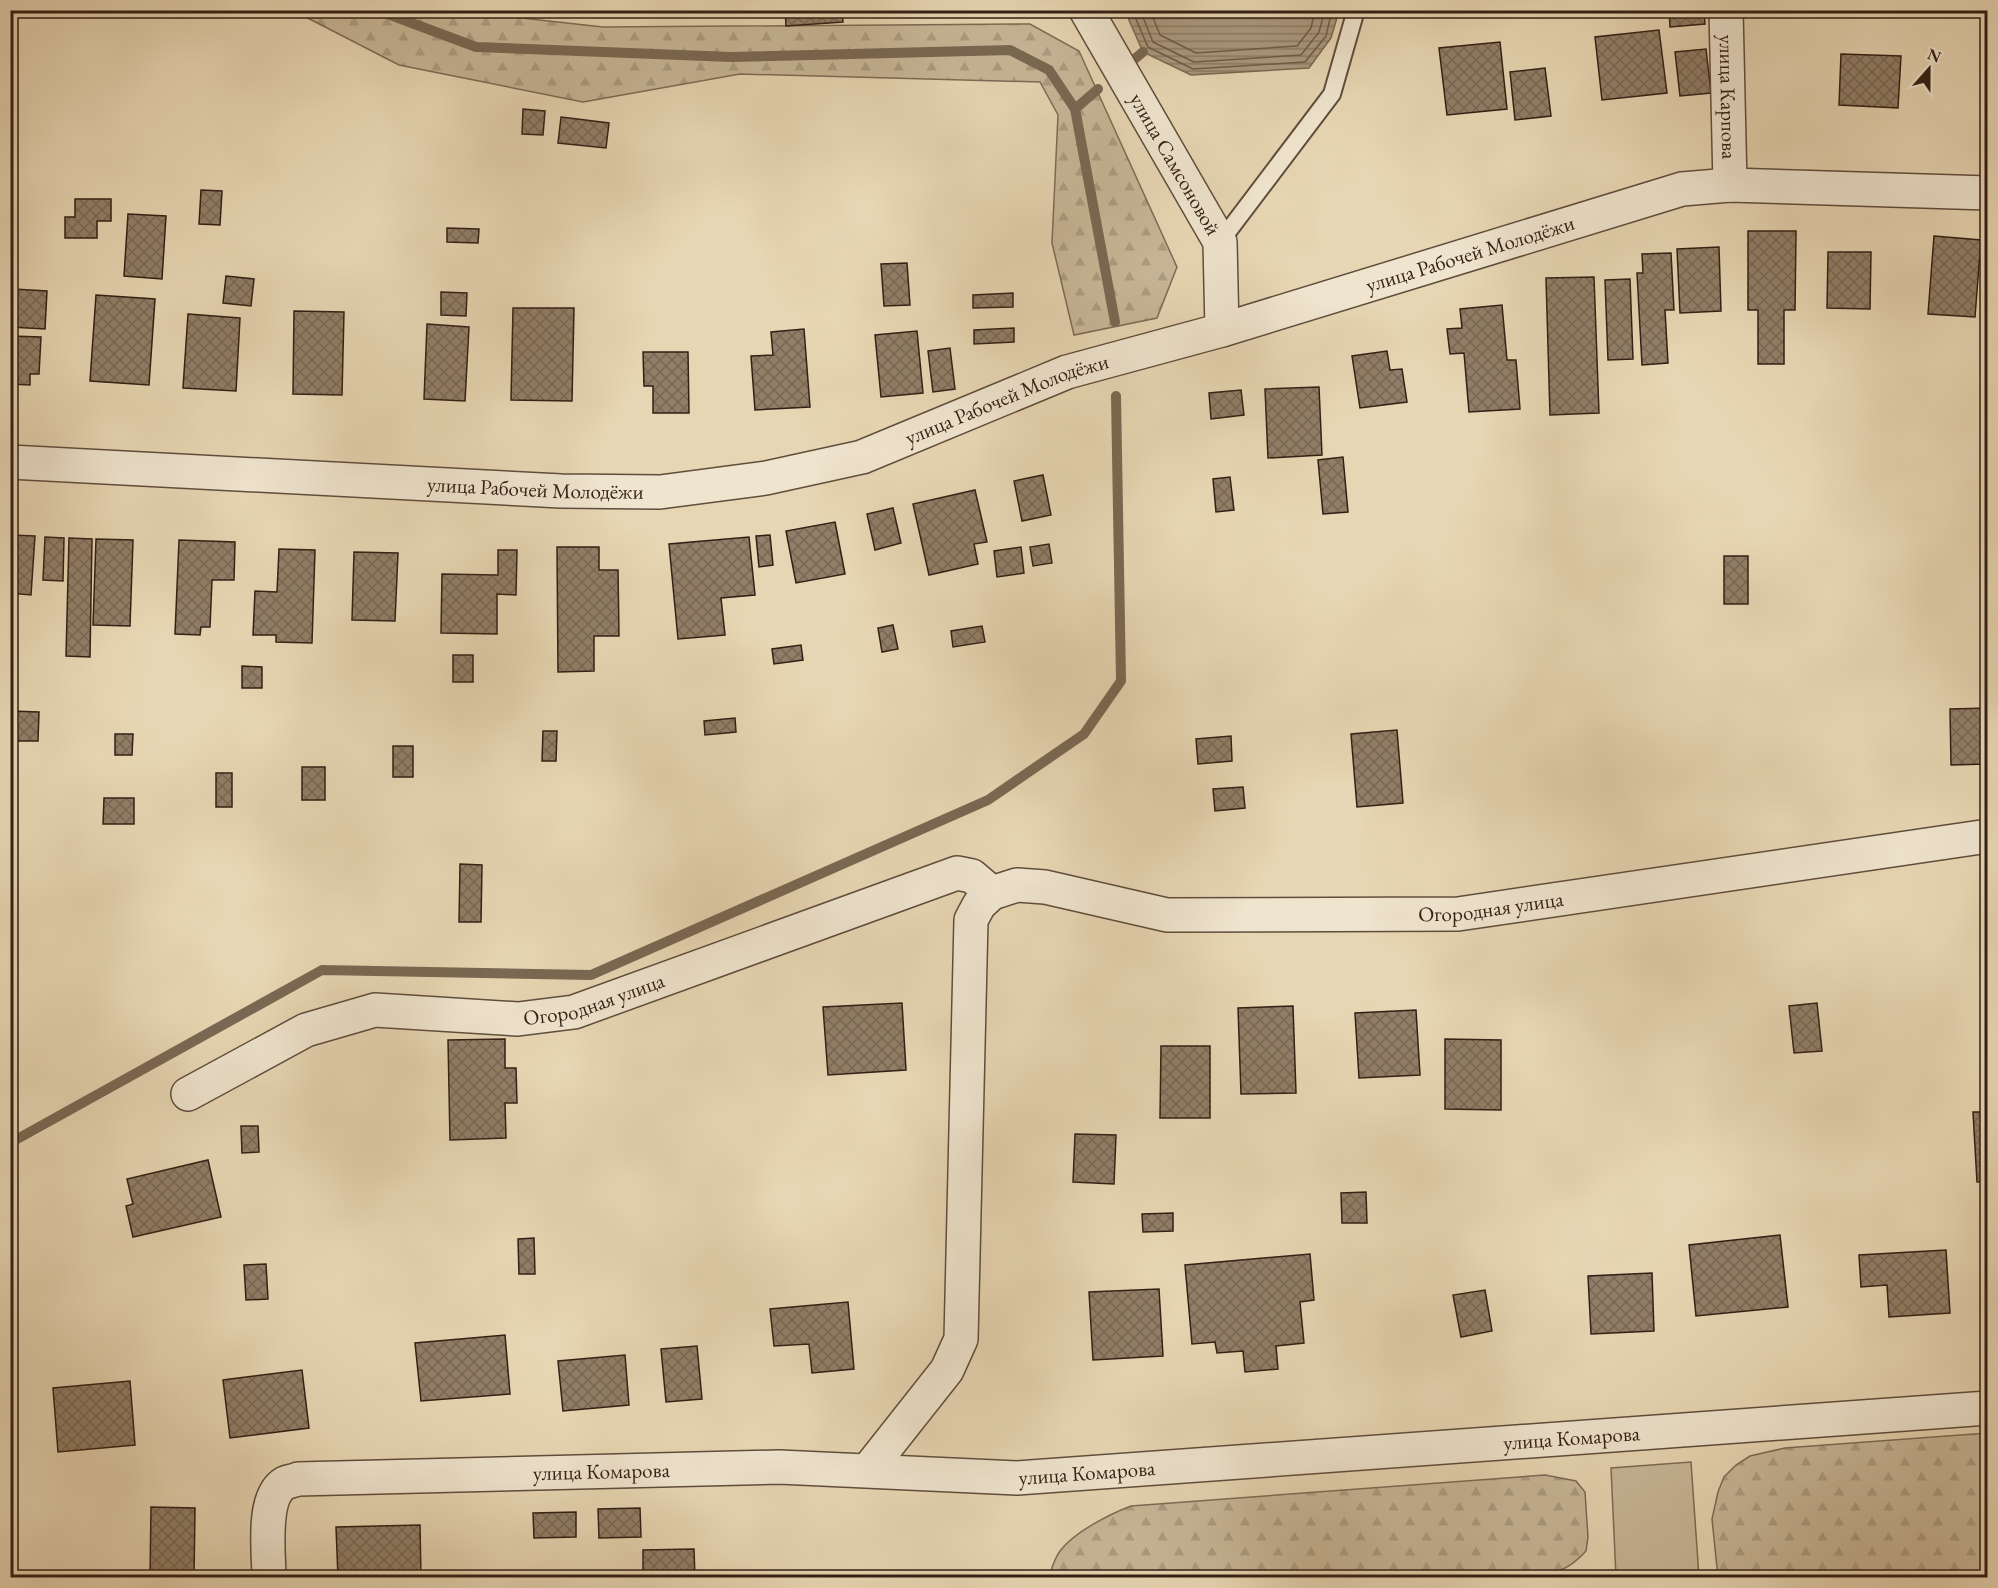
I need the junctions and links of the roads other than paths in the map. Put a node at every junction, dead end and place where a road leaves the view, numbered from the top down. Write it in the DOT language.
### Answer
graph roads {
  1 [pos="1086,10"];
  2 [pos="1356,10"];
  3 [pos="1726,10"];
  4 [pos="1730,184"];
  5 [pos="1988,193"];
  6 [pos="1220,242"];
  7 [pos="1222,330"];
  8 [pos="10,462"];
  9 [pos="1988,836"];
  10 [pos="992,893"];
  11 [pos="188,1094"];
  12 [pos="1988,1408"];
  13 [pos="868,1470"];
  14 [pos="269,1578"];
  1 -- 6 [label="street, улица Самсоновой"];
  2 -- 6 [label="lane"];
  3 -- 4 [label="street, улица Карпова"];
  4 -- 5 [label="street, улица Рабочей Молодёжи"];
  4 -- 7 [label="street, улица Рабочей Молодёжи"];
  6 -- 7 [label="street, улица Самсоновой"];
  7 -- 8 [label="street, улица Рабочей Молодёжи"];
  9 -- 10 [label="street, Огородная улица"];
  10 -- 11 [label="street, Огородная улица"];
  10 -- 13 [label="street"];
  12 -- 13 [label="street, улица Комарова"];
  13 -- 14 [label="street, улица Комарова"];
}
